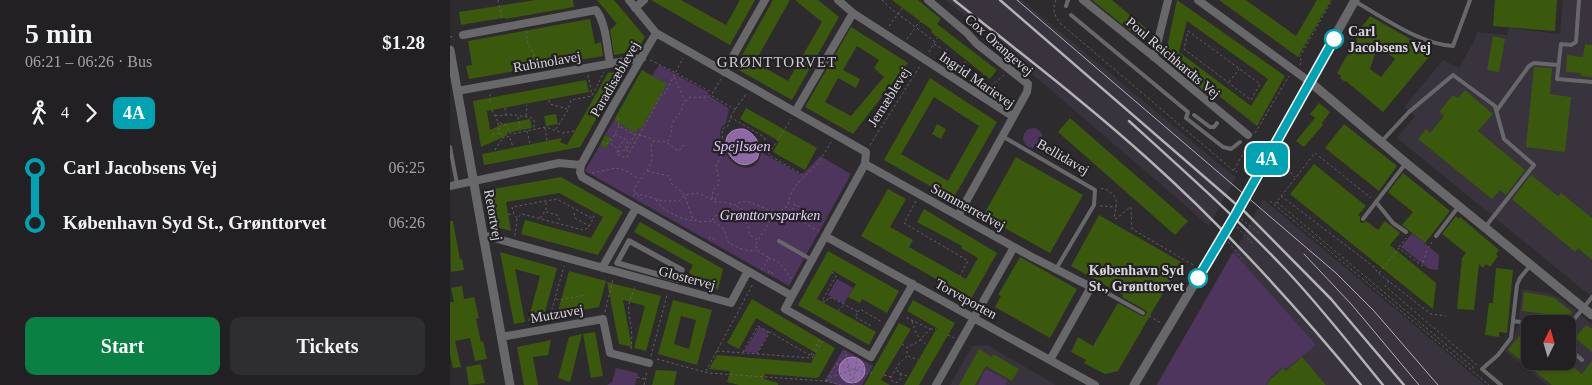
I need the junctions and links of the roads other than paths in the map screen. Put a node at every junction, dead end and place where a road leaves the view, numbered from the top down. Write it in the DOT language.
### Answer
graph roads {
  1 [pos="629,0"];
  2 [pos="644,0"];
  3 [pos="765,0"];
  4 [pos="838,0"];
  5 [pos="928,0"];
  6 [pos="1068,0"];
  7 [pos="1083,0"];
  8 [pos="1168,0"];
  9 [pos="1470,0"];
  10 [pos="1579,0"];
  11 [pos="1201,1"];
  12 [pos="1355,1"];
  13 [pos="1066,6"];
  14 [pos="635,8"];
  15 [pos="853,13"];
  16 [pos="1071,15"];
  17 [pos="656,33"];
  18 [pos="463,35"];
  19 [pos="450,50"];
  20 [pos="1154,57"];
  21 [pos="642,58"];
  22 [pos="610,63"];
  23 [pos="1558,65"];
  24 [pos="724,72"];
  25 [pos="1310,82"];
  26 [pos="1592,82"];
  27 [pos="457,91"];
  28 [pos="1497,110"];
  29 [pos="795,112"];
  30 [pos="1194,115"];
  31 [pos="1012,116"];
  32 [pos="1218,123"];
  33 [pos="1001,136"];
  34 [pos="1251,138"];
  35 [pos="1240,142"];
  36 [pos="1381,142"];
  37 [pos="450,146"];
  38 [pos="1406,163"];
  39 [pos="865,164"];
  40 [pos="581,165"];
  41 [pos="473,181"];
  42 [pos="454,185"];
  43 [pos="1376,202"];
  44 [pos="1459,206"];
  45 [pos="636,208"];
  46 [pos="958,216"];
  47 [pos="1363,219"];
  48 [pos="1485,227"];
  49 [pos="1406,232"];
  50 [pos="483,235"];
  51 [pos="826,236"];
  52 [pos="1436,236"];
  53 [pos="629,241"];
  54 [pos="779,241"];
  55 [pos="1014,247"];
  56 [pos="812,260"];
  57 [pos="1531,264"];
  58 [pos="602,268"];
  59 [pos="1056,269"];
  60 [pos="748,271"];
  61 [pos="913,284"];
  62 [pos="1091,287"];
  63 [pos="792,296"];
  64 [pos="1592,297"];
  65 [pos="1584,308"];
  66 [pos="1143,312"];
  67 [pos="1592,315"];
  68 [pos="975,318"];
  69 [pos="1576,318"];
  70 [pos="1513,321"];
  71 [pos="1521,322"];
  72 [pos="500,337"];
  73 [pos="1576,355"];
  74 [pos="1050,360"];
  75 [pos="1582,360"];
  76 [pos="649,363"];
  77 [pos="510,385"];
  78 [pos="936,385"];
  79 [pos="1095,385"];
  80 [pos="1134,385"];
  81 [pos="1500,385"];
  1 -- 14 [label="street"];
  2 -- 14 [label="street"];
  3 -- 24 [label="street"];
  4 -- 15 [label="street, Ingrid Marievej"];
  5 -- 31 [label="street, Cox Orangevej"];
  6 -- 13 [label="lane"];
  7 -- 20 [label="street, Poul Reichhardts Vej"];
  8 -- 20 [label="street"];
  9 -- 12 [label="lane"];
  10 -- 23 [label="lane"];
  11 -- 25 [label="street"];
  12 -- 25 [label="street"];
  14 -- 17 [label="street"];
  15 -- 29 [label="street"];
  15 -- 31 [label="street, Ingrid Marievej"];
  16 -- 35 [label="lane"];
  17 -- 21 [label="street, Paradisæblevej"];
  17 -- 24 [label="street, Paradisæblevej"];
  18 -- 22 [label="street"];
  19 -- 27 [label="street, Retortvej"];
  20 -- 34 [label="street, Poul Reichhardts Vej"];
  21 -- 22 [label="street, Rubinolavej"];
  21 -- 40 [label="street, Paradisæblevej"];
  22 -- 27 [label="street, Rubinolavej"];
  23 -- 26 [label="lane"];
  23 -- 28 [label="lane"];
  24 -- 29 [label="street, Paradisæblevej"];
  25 -- 36 [label="street"];
  25 -- 80 [label="street, bridge"];
  27 -- 41 [label="street, Retortvej"];
  28 -- 36 [label="lane"];
  28 -- 48 [label="lane"];
  29 -- 39 [label="street, Paradisæblevej"];
  30 -- 32 [label="lane"];
  31 -- 33 [label="street, Ingrid Marievej"];
  33 -- 46 [label="street, Ingrid Marievej"];
  33 -- 59 [label="lane, Bellidavej"];
  36 -- 38 [label="street"];
  37 -- 42 [label="lane"];
  38 -- 43 [label="lane"];
  38 -- 44 [label="street"];
  39 -- 46 [label="street, Summerredvej"];
  39 -- 51 [label="street"];
  40 -- 41 [label="street"];
  40 -- 45 [label="street"];
  41 -- 42 [label="street"];
  41 -- 50 [label="street, Retortvej"];
  43 -- 47 [label="lane"];
  43 -- 49 [label="lane"];
  44 -- 48 [label="street"];
  44 -- 52 [label="lane"];
  45 -- 58 [label="street"];
  45 -- 60 [label="street"];
  46 -- 55 [label="street, Summerredvej"];
  48 -- 57 [label="street"];
  50 -- 58 [label="street, Glostervej"];
  50 -- 72 [label="street, Retortvej"];
  51 -- 56 [label="street"];
  51 -- 61 [label="street, Torveporten"];
  53 -- 53 [label="street"];
  54 -- 56 [label="lane"];
  55 -- 59 [label="street"];
  55 -- 68 [label="street, Summerredvej"];
  56 -- 63 [label="street"];
  57 -- 65 [label="street"];
  57 -- 70 [label="lane"];
  58 -- 60 [label="street, Glostervej"];
  59 -- 62 [label="street"];
  60 -- 63 [label="street"];
  61 -- 63 [label="street"];
  61 -- 68 [label="street, Torveporten"];
  62 -- 66 [label="lane"];
  62 -- 74 [label="street"];
  64 -- 65 [label="lane"];
  65 -- 67 [label="street"];
  65 -- 69 [label="lane"];
  68 -- 74 [label="street, Torveporten"];
  68 -- 78 [label="street, Summerredvej"];
  70 -- 71 [label="lane"];
  70 -- 81 [label="lane"];
  72 -- 76 [label="street, Mutzuvej"];
  72 -- 77 [label="street, Retortvej"];
  73 -- 75 [label="lane"];
  74 -- 79 [label="street, Torveporten"];
}
